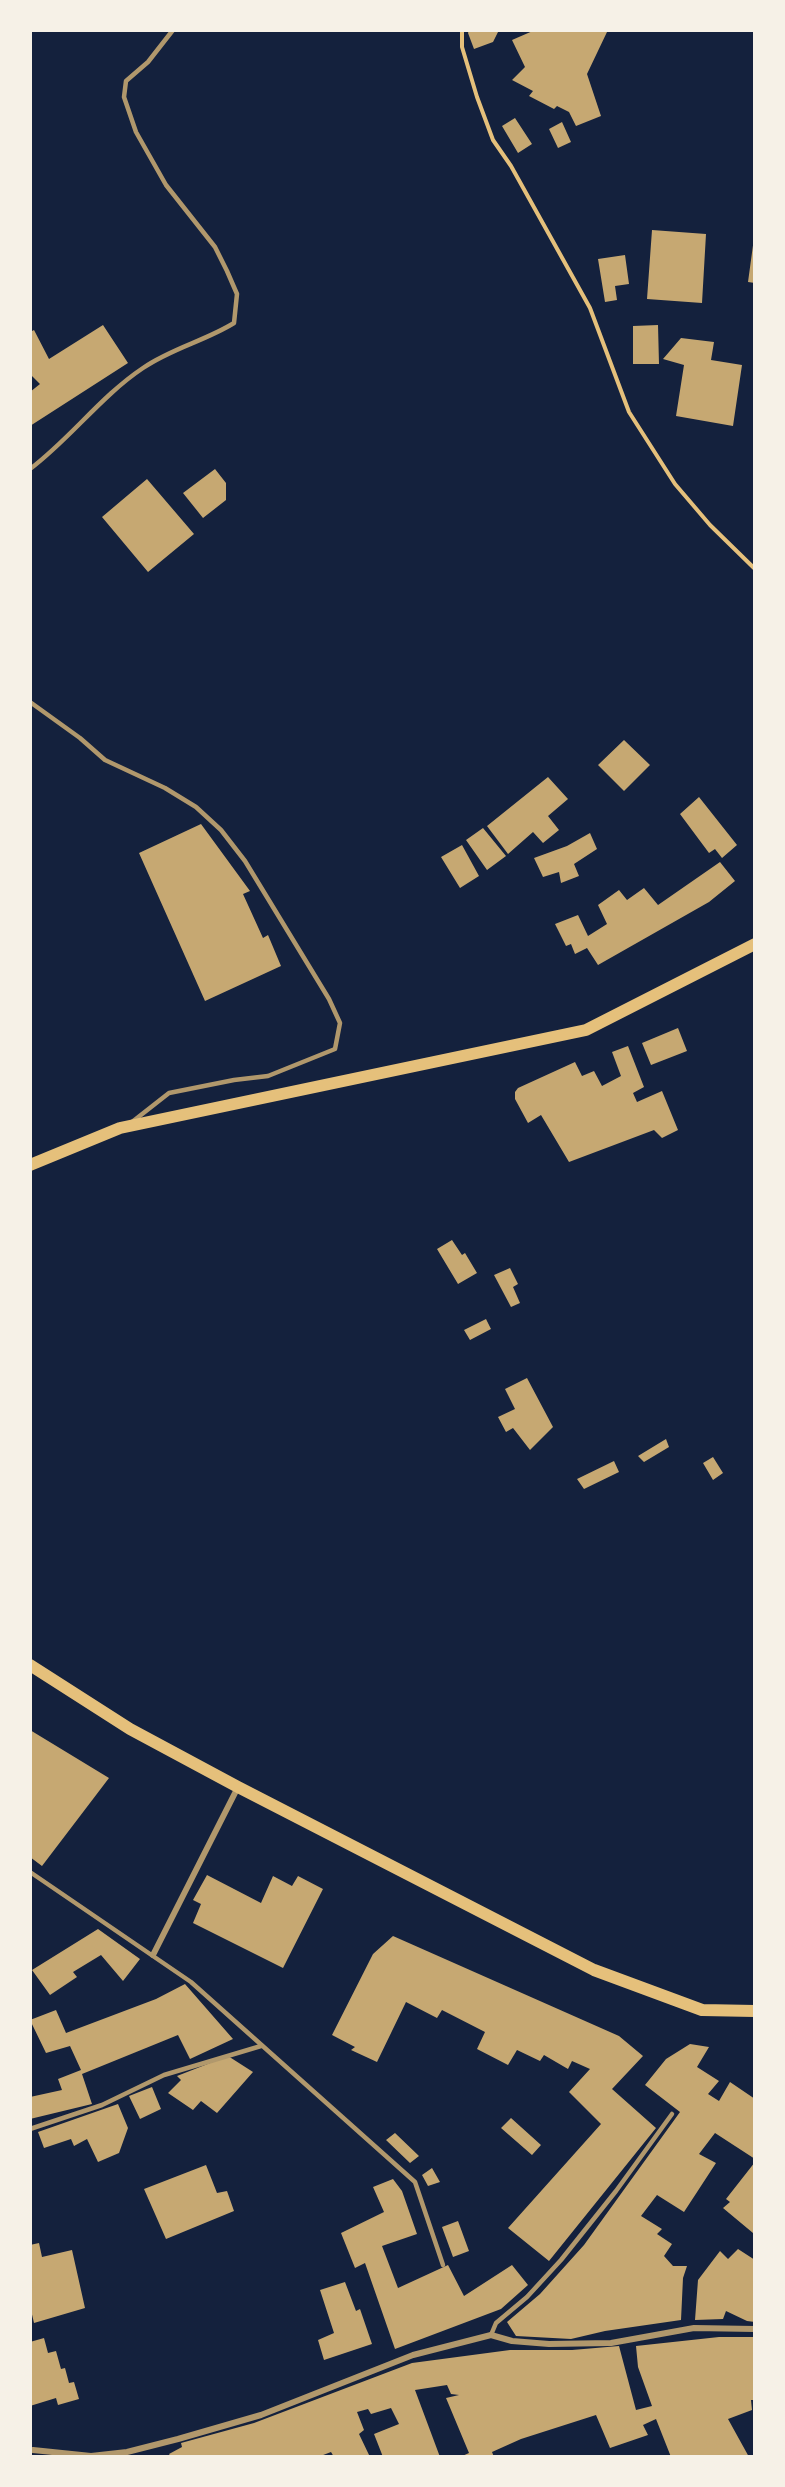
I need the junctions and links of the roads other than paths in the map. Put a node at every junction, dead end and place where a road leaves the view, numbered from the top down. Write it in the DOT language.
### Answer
graph roads {
  1 [pos="173,30"];
  2 [pos="30,469"];
  3 [pos="30,702"];
  4 [pos="755,944"];
  5 [pos="125,1127"];
  6 [pos="30,1165"];
  7 [pos="30,1665"];
  8 [pos="238,1787"];
  9 [pos="30,1872"];
  10 [pos="153,1955"];
  11 [pos="755,2011"];
  12 [pos="262,2046"];
  13 [pos="672,2114"];
  14 [pos="30,2129"];
  15 [pos="443,2265"];
  16 [pos="755,2329"];
  17 [pos="491,2335"];
  18 [pos="32,2452"];
  1 -- 2 [label="lane"];
  3 -- 5 [label="lane"];
  4 -- 5 [label="main road"];
  5 -- 6 [label="main road"];
  7 -- 8 [label="main road"];
  8 -- 10 [label="street"];
  8 -- 11 [label="main road"];
  9 -- 10 [label="lane"];
  10 -- 12 [label="lane"];
  12 -- 14 [label="lane"];
  12 -- 15 [label="lane"];
  13 -- 17 [label="lane"];
  16 -- 17 [label="street"];
  17 -- 18 [label="street"];
}
